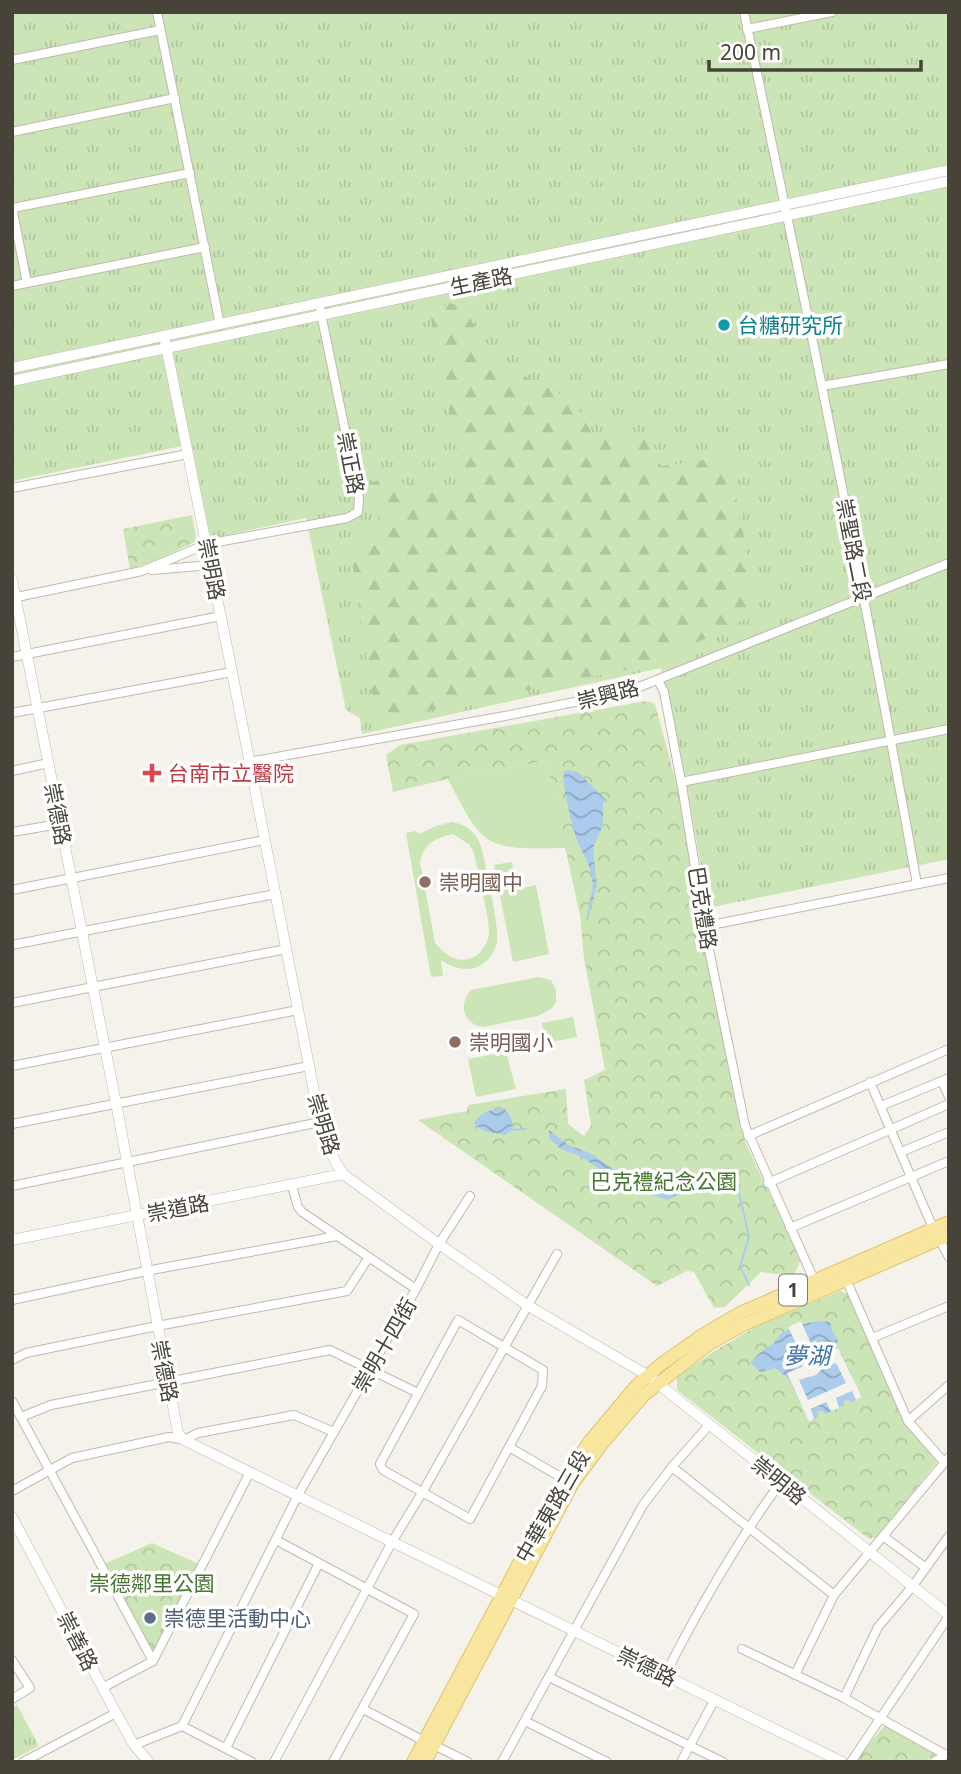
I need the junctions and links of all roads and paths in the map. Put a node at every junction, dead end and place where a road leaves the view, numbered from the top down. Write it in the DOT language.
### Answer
graph roads {
  1 [pos="157,12"];
  2 [pos="744,12"];
  3 [pos="832,12"];
  4 [pos="747,29"];
  5 [pos="160,30"];
  6 [pos="12,60"];
  7 [pos="175,97"];
  8 [pos="12,132"];
  9 [pos="949,170"];
  10 [pos="190,173"];
  11 [pos="949,181"];
  12 [pos="783,205"];
  13 [pos="12,208"];
  14 [pos="786,218"];
  15 [pos="205,247"];
  16 [pos="27,283"];
  17 [pos="12,286"];
  18 [pos="319,304"];
  19 [pos="322,316"];
  20 [pos="220,325"];
  21 [pos="164,336"];
  22 [pos="167,349"];
  23 [pos="949,364"];
  24 [pos="12,368"];
  25 [pos="12,381"];
  26 [pos="821,386"];
  27 [pos="188,454"];
  28 [pos="12,488"];
  29 [pos="207,544"];
  30 [pos="949,563"];
  31 [pos="211,565"];
  32 [pos="142,571"];
  33 [pos="12,580"];
  34 [pos="14,598"];
  35 [pos="863,598"];
  36 [pos="221,616"];
  37 [pos="27,654"];
  38 [pos="12,657"];
  39 [pos="233,673"];
  40 [pos="658,680"];
  41 [pos="37,709"];
  42 [pos="12,713"];
  43 [pos="949,729"];
  44 [pos="892,741"];
  45 [pos="250,762"];
  46 [pos="48,763"];
  47 [pos="12,771"];
  48 [pos="681,782"];
  49 [pos="59,824"];
  50 [pos="12,832"];
  51 [pos="264,840"];
  52 [pos="949,878"];
  53 [pos="70,879"];
  54 [pos="917,884"];
  55 [pos="12,890"];
  56 [pos="275,894"];
  57 [pos="706,926"];
  58 [pos="81,932"];
  59 [pos="12,945"];
  60 [pos="286,948"];
  61 [pos="92,987"];
  62 [pos="12,1003"];
  63 [pos="298,1010"];
  64 [pos="105,1048"];
  65 [pos="949,1049"];
  66 [pos="12,1066"];
  67 [pos="309,1066"];
  68 [pos="945,1079"];
  69 [pos="870,1082"];
  70 [pos="949,1097"];
  71 [pos="116,1103"];
  72 [pos="949,1104"];
  73 [pos="881,1106"];
  74 [pos="320,1122"];
  75 [pos="12,1124"];
  76 [pos="890,1129"];
  77 [pos="949,1132"];
  78 [pos="748,1136"];
  79 [pos="901,1152"];
  80 [pos="949,1161"];
  81 [pos="127,1162"];
  82 [pos="343,1174"];
  83 [pos="911,1177"];
  84 [pos="768,1183"];
  85 [pos="12,1186"];
  86 [pos="292,1186"];
  87 [pos="470,1196"];
  88 [pos="136,1216"];
  89 [pos="949,1216"];
  90 [pos="949,1222"];
  91 [pos="790,1228"];
  92 [pos="337,1236"];
  93 [pos="942,1236"];
  94 [pos="12,1240"];
  95 [pos="439,1244"];
  96 [pos="557,1254"];
  97 [pos="369,1257"];
  98 [pos="949,1257"];
  99 [pos="146,1271"];
  100 [pos="844,1274"];
  101 [pos="816,1286"];
  102 [pos="416,1289"];
  103 [pos="12,1300"];
  104 [pos="527,1305"];
  105 [pos="949,1306"];
  106 [pos="157,1326"];
  107 [pos="872,1338"];
  108 [pos="504,1346"];
  109 [pos="12,1360"];
  110 [pos="370,1371"];
  111 [pos="167,1380"];
  112 [pos="652,1380"];
  113 [pos="949,1385"];
  114 [pos="418,1393"];
  115 [pos="12,1401"];
  116 [pos="21,1416"];
  117 [pos="908,1421"];
  118 [pos="710,1424"];
  119 [pos="334,1432"];
  120 [pos="184,1440"];
  121 [pos="509,1447"];
  122 [pos="946,1459"];
  123 [pos="672,1467"];
  124 [pos="50,1470"];
  125 [pos="250,1472"];
  126 [pos="564,1479"];
  127 [pos="781,1482"];
  128 [pos="12,1491"];
  129 [pos="422,1493"];
  130 [pos="298,1495"];
  131 [pos="12,1517"];
  132 [pos="749,1528"];
  133 [pos="16,1534"];
  134 [pos="885,1534"];
  135 [pos="949,1535"];
  136 [pos="276,1540"];
  137 [pos="392,1542"];
  138 [pos="869,1553"];
  139 [pos="318,1563"];
  140 [pos="926,1568"];
  141 [pos="912,1587"];
  142 [pos="366,1589"];
  143 [pos="834,1595"];
  144 [pos="507,1599"];
  145 [pos="949,1616"];
  146 [pos="572,1630"];
  147 [pos="742,1649"];
  148 [pos="12,1660"];
  149 [pos="153,1661"];
  150 [pos="665,1675"];
  151 [pos="795,1675"];
  152 [pos="549,1677"];
  153 [pos="102,1688"];
  154 [pos="844,1698"];
  155 [pos="12,1699"];
  156 [pos="715,1699"];
  157 [pos="363,1709"];
  158 [pos="116,1713"];
  159 [pos="881,1720"];
  160 [pos="525,1721"];
  161 [pos="182,1726"];
  162 [pos="429,1743"];
  163 [pos="134,1745"];
  164 [pos="690,1745"];
  165 [pos="226,1748"];
  166 [pos="947,1754"];
  167 [pos="23,1762"];
  168 [pos="149,1762"];
  169 [pos="252,1762"];
  170 [pos="274,1762"];
  171 [pos="333,1762"];
  172 [pos="413,1762"];
  173 [pos="425,1762"];
  174 [pos="468,1762"];
  175 [pos="502,1762"];
  176 [pos="607,1762"];
  177 [pos="681,1762"];
  178 [pos="723,1762"];
  179 [pos="842,1762"];
  180 [pos="851,1762"];
  181 [pos="934,1762"];
  1 -- 5 [label="street"];
  2 -- 4 [label="street, 崇聖路二段"];
  3 -- 4 [label="street"];
  4 -- 12 [label="street, 崇聖路二段"];
  5 -- 6 [label="street"];
  5 -- 7 [label="street"];
  7 -- 8 [label="street"];
  7 -- 10 [label="street"];
  9 -- 12 [label="street, 生產路"];
  10 -- 13 [label="street"];
  10 -- 15 [label="street"];
  11 -- 14 [label="street, 生產路"];
  12 -- 14 [label="street, 崇聖路二段"];
  12 -- 18 [label="street, 生產路"];
  13 -- 16 [label="street"];
  14 -- 19 [label="street, 生產路"];
  14 -- 26 [label="street, 崇聖路二段"];
  15 -- 16 [label="street"];
  15 -- 20 [label="street"];
  16 -- 17 [label="street"];
  18 -- 19 [label="street, 崇正路"];
  18 -- 20 [label="street, 生產路"];
  19 -- 22 [label="street, 生產路"];
  19 -- 29 [label="street, 崇正路"];
  20 -- 21 [label="street, 生產路"];
  21 -- 22 [label="street, 崇明路"];
  21 -- 24 [label="street, 生產路"];
  22 -- 25 [label="street, 生產路"];
  22 -- 27 [label="street, 崇明路"];
  23 -- 26 [label="street"];
  26 -- 35 [label="street, 崇聖路二段"];
  27 -- 28 [label="street"];
  27 -- 29 [label="street, 崇明路"];
  29 -- 31 [label="street, 崇明路"];
  29 -- 32 [label="street"];
  30 -- 35 [label="street, 崇興路"];
  31 -- 32 [label="street"];
  31 -- 36 [label="street, 崇明路"];
  32 -- 34 [label="street"];
  33 -- 34 [label="street, 崇德路"];
  34 -- 37 [label="street, 崇德路"];
  35 -- 40 [label="street, 崇興路"];
  35 -- 44 [label="street, 崇聖路二段"];
  36 -- 37 [label="street"];
  36 -- 39 [label="street, 崇明路"];
  37 -- 38 [label="street"];
  37 -- 41 [label="street, 崇德路"];
  39 -- 41 [label="street"];
  39 -- 45 [label="street, 崇明路"];
  40 -- 45 [label="street, 崇興路"];
  40 -- 48 [label="street, 巴克禮路"];
  41 -- 42 [label="street"];
  41 -- 46 [label="street, 崇德路"];
  43 -- 44 [label="street"];
  44 -- 48 [label="street"];
  44 -- 54 [label="street, 崇聖路二段"];
  45 -- 51 [label="street, 崇明路"];
  46 -- 47 [label="street"];
  46 -- 49 [label="street, 崇德路"];
  48 -- 57 [label="street, 巴克禮路"];
  49 -- 50 [label="street"];
  49 -- 53 [label="street, 崇德路"];
  51 -- 53 [label="street"];
  51 -- 56 [label="street, 崇明路"];
  52 -- 54 [label="street"];
  53 -- 55 [label="street"];
  53 -- 58 [label="street, 崇德路"];
  54 -- 57 [label="street"];
  56 -- 58 [label="street"];
  56 -- 60 [label="street, 崇明路"];
  57 -- 78 [label="street, 巴克禮路"];
  58 -- 59 [label="street"];
  58 -- 61 [label="street, 崇德路"];
  60 -- 61 [label="street"];
  60 -- 63 [label="street, 崇明路"];
  61 -- 62 [label="street"];
  61 -- 64 [label="street, 崇德路"];
  63 -- 64 [label="street"];
  63 -- 67 [label="street, 崇明路"];
  64 -- 66 [label="street"];
  64 -- 71 [label="street, 崇德路"];
  65 -- 69 [label="street"];
  67 -- 71 [label="street"];
  67 -- 74 [label="street, 崇明路"];
  68 -- 70 [label="street"];
  68 -- 73 [label="street"];
  69 -- 73 [label="street"];
  69 -- 78 [label="street"];
  71 -- 75 [label="street"];
  71 -- 81 [label="street, 崇德路"];
  72 -- 76 [label="street"];
  73 -- 76 [label="street"];
  74 -- 81 [label="street"];
  74 -- 82 [label="street, 崇明路"];
  76 -- 79 [label="street"];
  76 -- 84 [label="street"];
  77 -- 79 [label="street"];
  78 -- 84 [label="street, 巴克禮路"];
  79 -- 83 [label="street"];
  80 -- 83 [label="street"];
  81 -- 85 [label="street"];
  81 -- 88 [label="street, 崇德路"];
  82 -- 86 [label="street, 崇道路"];
  82 -- 95 [label="street, 崇明路"];
  83 -- 91 [label="street"];
  83 -- 93 [label="street"];
  84 -- 91 [label="street, 巴克禮路"];
  86 -- 88 [label="street, 崇道路"];
  86 -- 92 [label="street"];
  87 -- 95 [label="street, 崇明十四街"];
  88 -- 94 [label="street, 崇道路"];
  88 -- 99 [label="street, 崇德路"];
  89 -- 93 [label="street"];
  90 -- 93 [label="main road, 中華東路三段 / 1"];
  91 -- 101 [label="street, 巴克禮路"];
  92 -- 97 [label="street"];
  92 -- 99 [label="street"];
  93 -- 98 [label="street"];
  93 -- 100 [label="main road, 中華東路三段 / 1"];
  95 -- 102 [label="street, 崇明十四街"];
  95 -- 104 [label="street, 崇明路"];
  96 -- 104 [label="street"];
  97 -- 102 [label="street"];
  97 -- 106 [label="street"];
  99 -- 103 [label="street"];
  99 -- 106 [label="street, 崇德路"];
  100 -- 101 [label="main road, 中華東路三段 / 1"];
  100 -- 107 [label="street"];
  101 -- 112 [label="main road, 中華東路三段 / 1"];
  102 -- 110 [label="street, 崇明十四街"];
  104 -- 108 [label="street"];
  104 -- 112 [label="street, 崇明路"];
  105 -- 107 [label="street"];
  106 -- 109 [label="street"];
  106 -- 111 [label="street, 崇德路"];
  107 -- 117 [label="street"];
  108 -- 114 [label="street"];
  108 -- 121 [label="street"];
  108 -- 129 [label="street"];
  110 -- 111 [label="street"];
  110 -- 114 [label="street"];
  110 -- 119 [label="street, 崇明十四街"];
  111 -- 116 [label="street"];
  111 -- 120 [label="street, 崇德路"];
  112 -- 118 [label="street, 崇明路"];
  112 -- 126 [label="main road, 中華東路三段 / 1"];
  112 -- 144 [label="main road, 中華東路三段 / 1"];
  113 -- 117 [label="street"];
  114 -- 129 [label="street"];
  115 -- 116 [label="street"];
  116 -- 124 [label="street"];
  117 -- 122 [label="street"];
  118 -- 123 [label="street"];
  118 -- 127 [label="street, 崇明路"];
  119 -- 120 [label="street"];
  119 -- 130 [label="street, 崇明十四街"];
  120 -- 124 [label="street"];
  120 -- 125 [label="street, 崇德路"];
  121 -- 126 [label="street"];
  121 -- 129 [label="street"];
  122 -- 134 [label="street"];
  123 -- 132 [label="street"];
  123 -- 146 [label="street"];
  124 -- 128 [label="street"];
  124 -- 149 [label="street"];
  125 -- 130 [label="street, 崇德路"];
  125 -- 149 [label="street"];
  126 -- 144 [label="main road, 中華東路三段 / 1"];
  127 -- 132 [label="street"];
  127 -- 138 [label="street, 崇明路"];
  129 -- 137 [label="street"];
  130 -- 136 [label="street, 崇明十四街"];
  130 -- 137 [label="street, 崇德路"];
  131 -- 133 [label="street, 崇善路"];
  132 -- 143 [label="street"];
  132 -- 150 [label="street"];
  133 -- 153 [label="street, 崇善路"];
  134 -- 138 [label="street"];
  134 -- 140 [label="street"];
  135 -- 140 [label="street"];
  136 -- 139 [label="street"];
  136 -- 161 [label="street, 崇明十四街"];
  137 -- 142 [label="street"];
  137 -- 144 [label="street, 崇德路"];
  138 -- 141 [label="street, 崇明路"];
  138 -- 143 [label="street"];
  139 -- 142 [label="street"];
  139 -- 165 [label="street"];
  140 -- 141 [label="street"];
  141 -- 145 [label="street, 崇明路"];
  141 -- 154 [label="street"];
  142 -- 157 [label="street"];
  142 -- 170 [label="street"];
  143 -- 151 [label="street"];
  144 -- 146 [label="street, 崇德路"];
  144 -- 162 [label="main road, 中華東路三段 / 1"];
  145 -- 159 [label="street"];
  146 -- 150 [label="street, 崇德路"];
  146 -- 152 [label="street"];
  147 -- 151 [label="street"];
  148 -- 155 [label="street"];
  149 -- 153 [label="street"];
  150 -- 156 [label="street, 崇德路"];
  151 -- 154 [label="street"];
  152 -- 160 [label="street"];
  152 -- 164 [label="street"];
  153 -- 158 [label="street, 崇善路"];
  154 -- 159 [label="street"];
  156 -- 164 [label="street"];
  156 -- 179 [label="street, 崇德路"];
  157 -- 162 [label="street"];
  157 -- 171 [label="street"];
  158 -- 163 [label="street, 崇善路"];
  158 -- 167 [label="street"];
  159 -- 166 [label="street"];
  159 -- 180 [label="street"];
  160 -- 175 [label="street"];
  160 -- 176 [label="street"];
  161 -- 163 [label="street"];
  161 -- 165 [label="street"];
  162 -- 172 [label="main road, 中華東路三段 / 1"];
  162 -- 173 [label="main road, 中華東路三段 / 1"];
  162 -- 174 [label="street"];
  163 -- 168 [label="street, 崇善路"];
  164 -- 177 [label="street"];
  164 -- 178 [label="street"];
  165 -- 169 [label="street"];
  166 -- 181 [label="street"];
}
